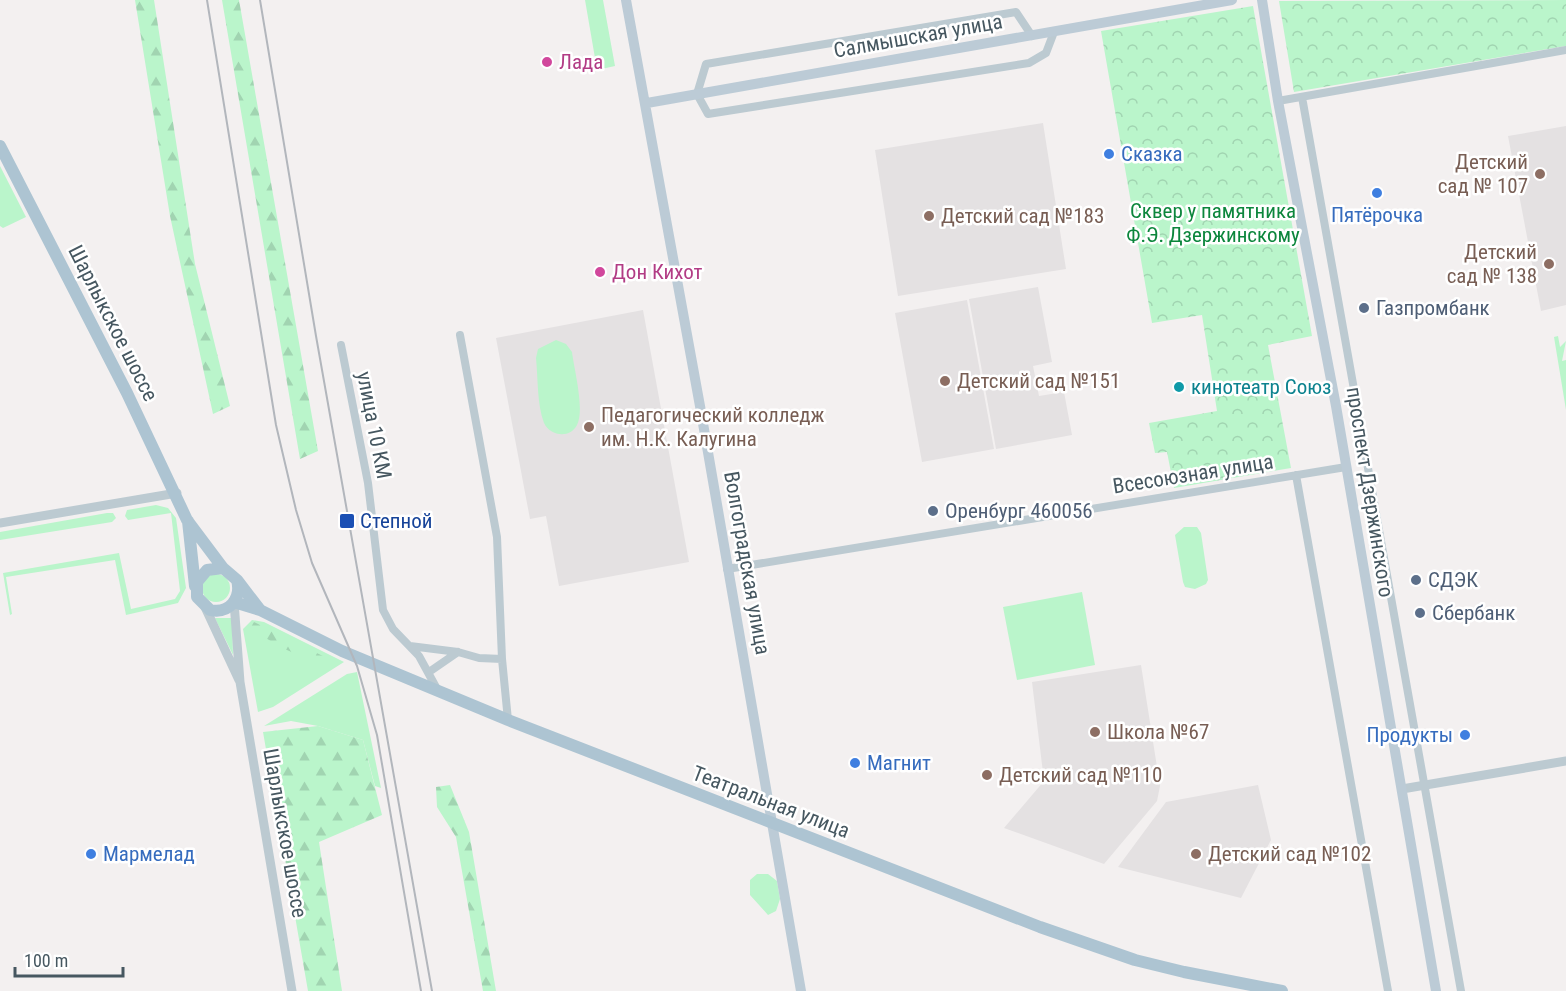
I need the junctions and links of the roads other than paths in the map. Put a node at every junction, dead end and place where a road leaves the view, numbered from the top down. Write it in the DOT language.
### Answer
graph roads {
  1 [pos="626,0"];
  2 [pos="1232,0"];
  3 [pos="1262,0"];
  4 [pos="1054,32"];
  5 [pos="1032,36"];
  6 [pos="1566,50"];
  7 [pos="697,94"];
  8 [pos="1302,97"];
  9 [pos="1278,101"];
  10 [pos="646,103"];
  11 [pos="0,146"];
  12 [pos="460,335"];
  13 [pos="341,345"];
  14 [pos="1346,467"];
  15 [pos="1296,475"];
  16 [pos="177,493"];
  17 [pos="188,520"];
  18 [pos="0,523"];
  19 [pos="223,568"];
  20 [pos="728,569"];
  21 [pos="237,580"];
  22 [pos="195,586"];
  23 [pos="234,602"];
  24 [pos="205,607"];
  25 [pos="260,610"];
  26 [pos="410,646"];
  27 [pos="458,652"];
  28 [pos="502,659"];
  29 [pos="429,672"];
  30 [pos="240,682"];
  31 [pos="437,689"];
  32 [pos="508,720"];
  33 [pos="1566,761"];
  34 [pos="1422,784"];
  35 [pos="1402,789"];
  36 [pos="773,824"];
  37 [pos="292,991"];
  38 [pos="801,991"];
  39 [pos="1282,991"];
  40 [pos="1388,991"];
  41 [pos="1436,991"];
  42 [pos="1461,991"];
  1 -- 10 [label="main road, Волгоградская улица"];
  2 -- 4 [label="main road, Салмышская улица"];
  3 -- 9 [label="main road, проспект Дзержинского"];
  4 -- 5 [label="main road, Салмышская улица"];
  4 -- 7 [label="street"];
  5 -- 7 [label="main road, Салмышская улица"];
  5 -- 7 [label="street"];
  6 -- 8 [label="street"];
  7 -- 10 [label="main road, Салмышская улица"];
  8 -- 9 [label="street"];
  8 -- 34 [label="street"];
  9 -- 14 [label="main road, проспект Дзержинского"];
  10 -- 20 [label="main road, Волгоградская улица"];
  11 -- 16 [label="main road, Шарлыкское шоссе"];
  12 -- 28 [label="street"];
  13 -- 26 [label="street, улица 10 КМ"];
  14 -- 15 [label="street, Всесоюзная улица"];
  14 -- 35 [label="main road, проспект Дзержинского"];
  15 -- 20 [label="street, Всесоюзная улица"];
  15 -- 40 [label="street"];
  16 -- 17 [label="main road, Шарлыкское шоссе"];
  16 -- 18 [label="street"];
  17 -- 19 [label="main road, Шарлыкское шоссе"];
  17 -- 22 [label="main road, Шарлыкское шоссе"];
  19 -- 21 [label="main road"];
  19 -- 22 [label="main road"];
  20 -- 36 [label="main road, Волгоградская улица"];
  21 -- 23 [label="main road"];
  21 -- 25 [label="main road, Театральная улица"];
  22 -- 24 [label="main road"];
  23 -- 24 [label="main road"];
  23 -- 25 [label="main road, Театральная улица"];
  23 -- 30 [label="street, Шарлыкское шоссе"];
  24 -- 30 [label="street, Шарлыкское шоссе"];
  25 -- 31 [label="main road, Театральная улица"];
  26 -- 27 [label="street"];
  26 -- 29 [label="street, улица 10 КМ"];
  27 -- 28 [label="street"];
  27 -- 29 [label="street"];
  28 -- 32 [label="street"];
  29 -- 31 [label="street, улица 10 КМ"];
  30 -- 37 [label="street, Шарлыкское шоссе"];
  31 -- 32 [label="main road, Театральная улица"];
  32 -- 36 [label="main road, Театральная улица"];
  33 -- 34 [label="street"];
  34 -- 35 [label="street"];
  34 -- 42 [label="street"];
  35 -- 41 [label="main road, проспект Дзержинского"];
  36 -- 38 [label="main road, Волгоградская улица"];
  36 -- 39 [label="main road, Театральная улица"];
}
